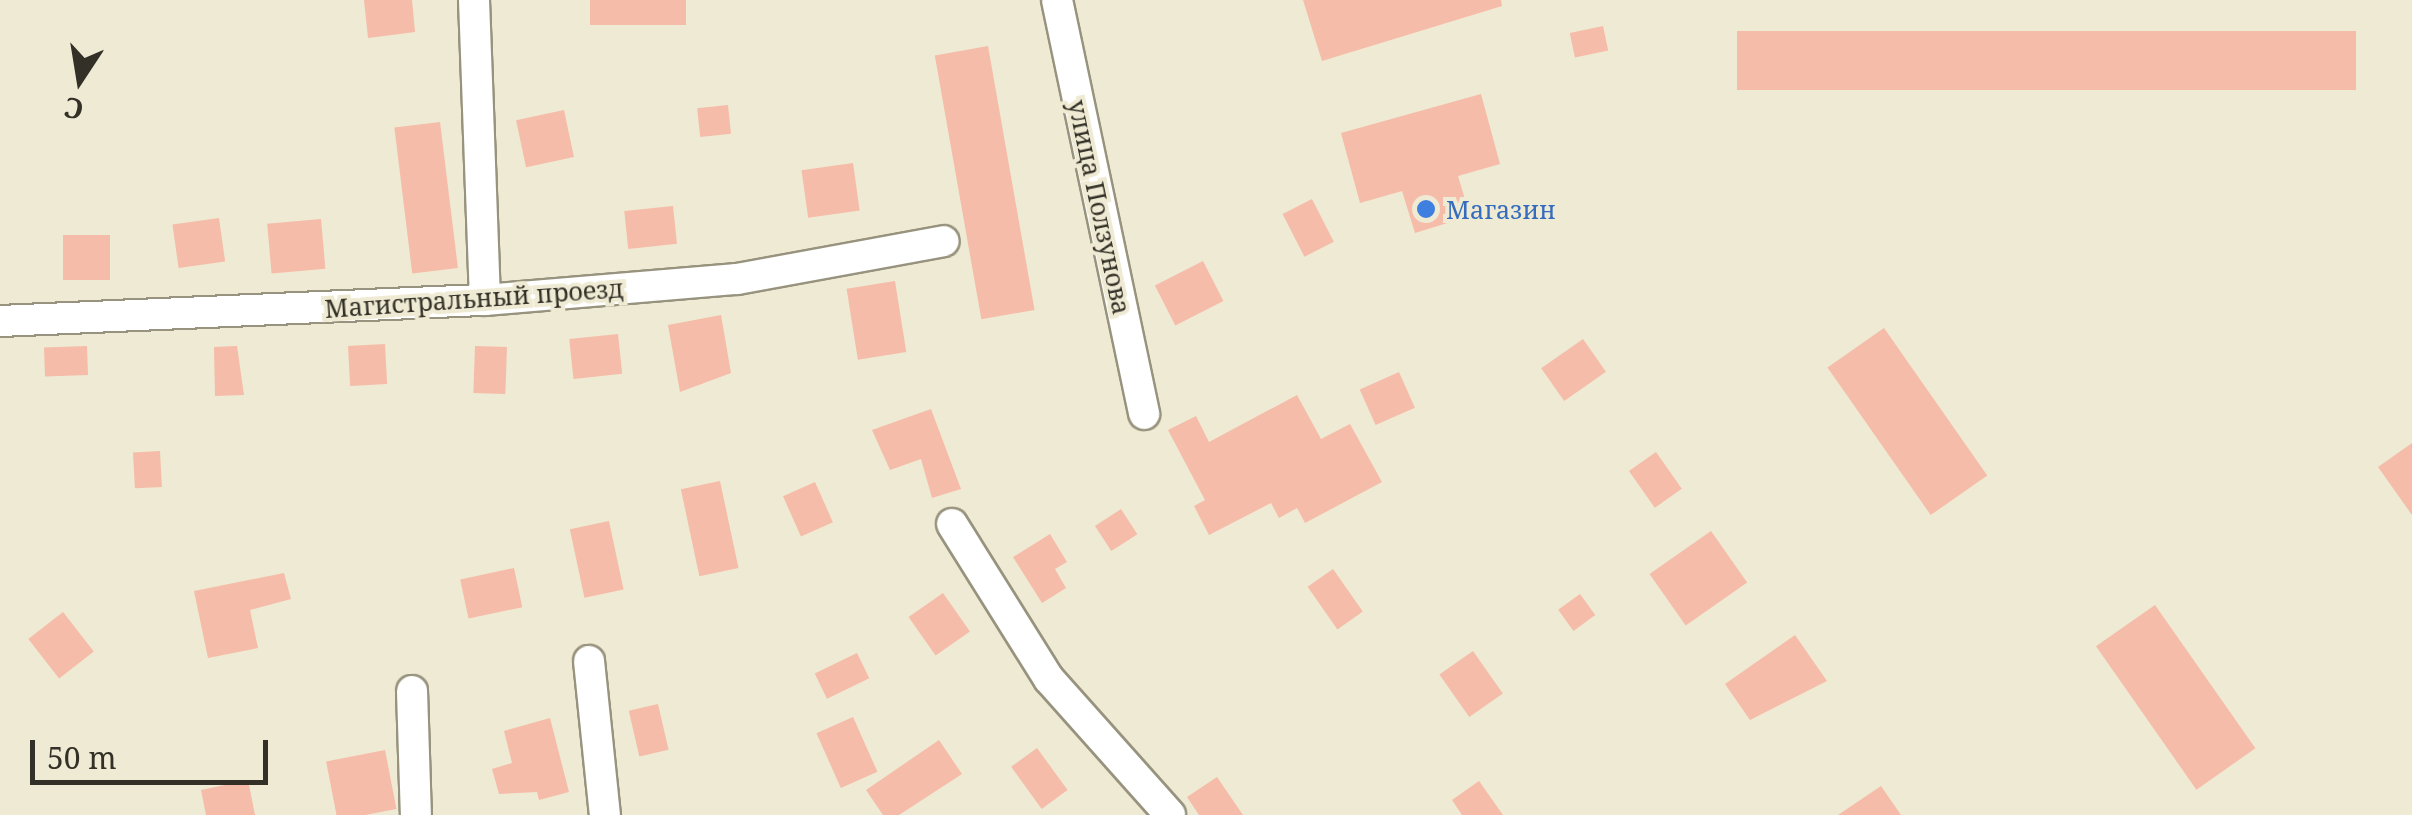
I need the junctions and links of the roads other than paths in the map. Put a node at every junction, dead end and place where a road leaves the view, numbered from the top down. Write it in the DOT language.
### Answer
graph roads {
  1 [pos="474,0"];
  2 [pos="1056,0"];
  3 [pos="944,242"];
  4 [pos="485,300"];
  5 [pos="0,321"];
  6 [pos="1144,414"];
  7 [pos="952,524"];
  8 [pos="590,660"];
  9 [pos="412,691"];
  10 [pos="416,815"];
  11 [pos="605,815"];
  12 [pos="1170,815"];
  1 -- 4 [label="street"];
  2 -- 6 [label="street, улица Ползунова"];
  3 -- 4 [label="street, Магистральный проезд"];
  4 -- 5 [label="street, Магистральный проезд"];
  7 -- 12 [label="street"];
  8 -- 11 [label="street"];
  9 -- 10 [label="street"];
}
